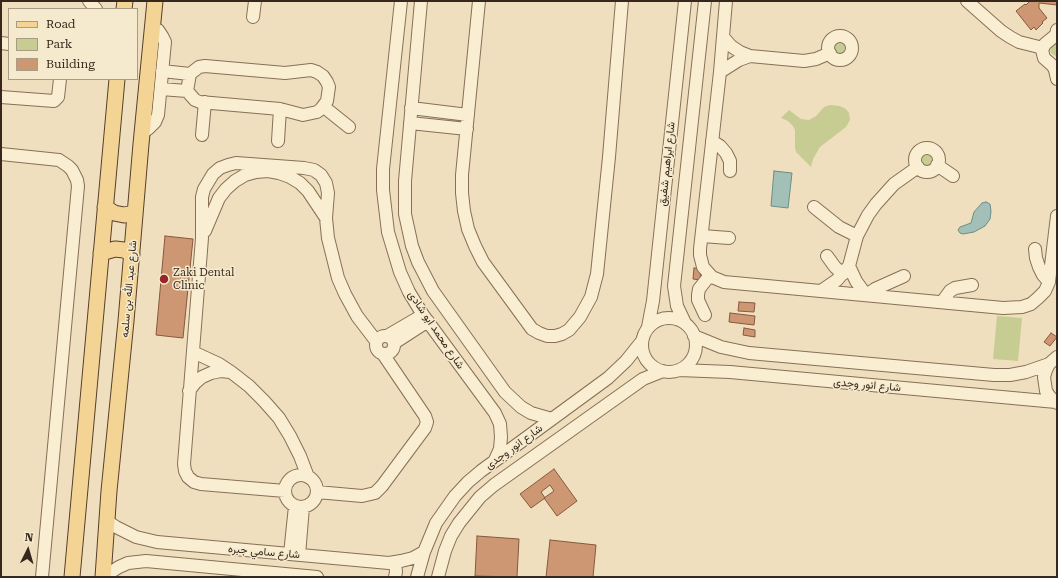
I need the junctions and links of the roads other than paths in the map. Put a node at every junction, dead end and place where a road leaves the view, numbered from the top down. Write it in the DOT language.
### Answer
graph roads {
  1 [pos="155,1"];
  2 [pos="255,1"];
  3 [pos="400,1"];
  4 [pos="421,1"];
  5 [pos="479,1"];
  6 [pos="622,1"];
  7 [pos="685,1"];
  8 [pos="705,1"];
  9 [pos="726,1"];
  10 [pos="967,1"];
  11 [pos="253,17"];
  12 [pos="152,27"];
  13 [pos="1057,33"];
  14 [pos="724,38"];
  15 [pos="1043,48"];
  16 [pos="830,53"];
  17 [pos="750,56"];
  18 [pos="1055,65"];
  19 [pos="162,71"];
  20 [pos="720,72"];
  21 [pos="190,74"];
  22 [pos="1057,79"];
  23 [pos="60,80"];
  24 [pos="117,80"];
  25 [pos="160,89"];
  26 [pos="187,91"];
  27 [pos="1,97"];
  28 [pos="205,102"];
  29 [pos="324,106"];
  30 [pos="411,108"];
  31 [pos="280,109"];
  32 [pos="468,115"];
  33 [pos="410,123"];
  34 [pos="349,127"];
  35 [pos="467,129"];
  36 [pos="142,132"];
  37 [pos="202,135"];
  38 [pos="278,141"];
  39 [pos="712,141"];
  40 [pos="1,154"];
  41 [pos="937,165"];
  42 [pos="918,167"];
  43 [pos="730,171"];
  44 [pos="953,176"];
  45 [pos="105,207"];
  46 [pos="814,207"];
  47 [pos="135,213"];
  48 [pos="1057,216"];
  49 [pos="326,218"];
  50 [pos="702,236"];
  51 [pos="857,236"];
  52 [pos="202,238"];
  53 [pos="729,238"];
  54 [pos="1035,249"];
  55 [pos="101,253"];
  56 [pos="132,254"];
  57 [pos="827,256"];
  58 [pos="846,270"];
  59 [pos="710,275"];
  60 [pos="904,276"];
  61 [pos="655,282"];
  62 [pos="1049,282"];
  63 [pos="972,285"];
  64 [pos="674,286"];
  65 [pos="821,291"];
  66 [pos="866,295"];
  67 [pos="942,302"];
  68 [pos="705,315"];
  69 [pos="426,318"];
  70 [pos="685,323"];
  71 [pos="648,326"];
  72 [pos="694,336"];
  73 [pos="386,340"];
  74 [pos="642,341"];
  75 [pos="192,352"];
  76 [pos="1053,361"];
  77 [pos="679,370"];
  78 [pos="663,371"];
  79 [pos="231,372"];
  80 [pos="189,391"];
  81 [pos="507,394"];
  82 [pos="1056,402"];
  83 [pos="490,407"];
  84 [pos="552,420"];
  85 [pos="495,460"];
  86 [pos="308,477"];
  87 [pos="285,491"];
  88 [pos="317,492"];
  89 [pos="455,496"];
  90 [pos="299,507"];
  91 [pos="470,508"];
  92 [pos="107,521"];
  93 [pos="157,542"];
  94 [pos="424,552"];
  95 [pos="294,555"];
  96 [pos="154,562"];
  97 [pos="395,562"];
  98 [pos="42,577"];
  99 [pos="72,577"];
  100 [pos="103,577"];
  101 [pos="316,577"];
  102 [pos="395,577"];
  103 [pos="418,577"];
  104 [pos="438,577"];
  1 -- 12 [label="main road, شارع عبد الله بن سلمه"];
  2 -- 11 [label="street"];
  3 -- 69 [label="street, شارع محمد ابو شادى"];
  4 -- 30 [label="street, شارع محمد ابو شادى"];
  5 -- 32 [label="street"];
  6 -- 35 [label="street"];
  7 -- 61 [label="street, شارع ابراهيم شفيق"];
  8 -- 64 [label="street, شارع ابراهيم شفيق"];
  9 -- 14 [label="street"];
  10 -- 15 [label="street"];
  12 -- 19 [label="street"];
  12 -- 36 [label="main road, شارع عبد الله بن سلمه"];
  13 -- 15 [label="street"];
  14 -- 17 [label="street"];
  14 -- 20 [label="street"];
  15 -- 18 [label="street"];
  16 -- 17 [label="street"];
  17 -- 20 [label="street"];
  18 -- 22 [label="street"];
  19 -- 21 [label="street"];
  19 -- 25 [label="street"];
  20 -- 39 [label="street"];
  21 -- 26 [label="street"];
  21 -- 29 [label="street"];
  23 -- 27 [label="street"];
  24 -- 45 [label="main road"];
  25 -- 26 [label="street"];
  25 -- 36 [label="street"];
  26 -- 28 [label="street"];
  28 -- 31 [label="street"];
  28 -- 37 [label="street"];
  29 -- 31 [label="street"];
  29 -- 34 [label="street"];
  30 -- 32 [label="street"];
  30 -- 33 [label="street, شارع محمد ابو شادى"];
  31 -- 38 [label="street"];
  32 -- 35 [label="street"];
  33 -- 35 [label="street"];
  33 -- 81 [label="street, شارع محمد ابو شادى"];
  36 -- 47 [label="main road, شارع عبد الله بن سلمه"];
  39 -- 43 [label="street"];
  39 -- 50 [label="street"];
  40 -- 98 [label="street"];
  41 -- 42 [label="street"];
  41 -- 42 [label="street"];
  41 -- 44 [label="street"];
  42 -- 51 [label="street"];
  45 -- 47 [label="main road"];
  45 -- 55 [label="main road"];
  46 -- 51 [label="street"];
  47 -- 56 [label="main road, شارع عبد الله بن سلمه"];
  48 -- 62 [label="street"];
  49 -- 52 [label="street"];
  49 -- 52 [label="street"];
  49 -- 73 [label="street"];
  50 -- 53 [label="street"];
  50 -- 59 [label="street"];
  51 -- 58 [label="street"];
  52 -- 75 [label="street"];
  54 -- 62 [label="street"];
  55 -- 56 [label="main road"];
  55 -- 99 [label="main road"];
  56 -- 92 [label="main road, شارع عبد الله بن سلمه"];
  57 -- 58 [label="street"];
  58 -- 65 [label="street"];
  58 -- 66 [label="street"];
  59 -- 65 [label="street"];
  59 -- 68 [label="street"];
  60 -- 66 [label="street"];
  61 -- 64 [label="street"];
  61 -- 71 [label="street, شارع ابراهيم شفيق"];
  62 -- 67 [label="street"];
  63 -- 67 [label="street"];
  64 -- 70 [label="street, شارع ابراهيم شفيق"];
  65 -- 66 [label="street"];
  66 -- 67 [label="street"];
  69 -- 73 [label="street"];
  69 -- 83 [label="street, شارع محمد ابو شادى"];
  70 -- 71 [label="street"];
  70 -- 72 [label="street"];
  71 -- 74 [label="street"];
  72 -- 76 [label="street, شارع انور وجدى"];
  72 -- 77 [label="street"];
  73 -- 88 [label="street"];
  74 -- 78 [label="street"];
  74 -- 84 [label="street, شارع انور وجدى"];
  75 -- 79 [label="street"];
  75 -- 80 [label="street"];
  76 -- 82 [label="street"];
  77 -- 78 [label="street"];
  77 -- 82 [label="street, شارع انور وجدى"];
  78 -- 91 [label="street, شارع انور وجدى"];
  79 -- 80 [label="street"];
  79 -- 86 [label="street"];
  80 -- 87 [label="street"];
  81 -- 83 [label="street"];
  81 -- 84 [label="street, شارع محمد ابو شادى"];
  83 -- 85 [label="street, شارع محمد ابو شادى"];
  84 -- 85 [label="street, شارع انور وجدى"];
  85 -- 89 [label="street, شارع انور وجدى"];
  86 -- 87 [label="street"];
  86 -- 88 [label="street"];
  87 -- 90 [label="street"];
  88 -- 90 [label="street"];
  89 -- 91 [label="street"];
  89 -- 94 [label="street, شارع انور وجدى"];
  90 -- 95 [label="street"];
  91 -- 104 [label="street, شارع انور وجدى"];
  92 -- 93 [label="street, شارع سامي جبره"];
  92 -- 100 [label="main road, شارع عبد الله بن سلمه"];
  93 -- 95 [label="street, شارع سامي جبره"];
  93 -- 96 [label="street"];
  94 -- 97 [label="street, شارع سامي جبره"];
  94 -- 103 [label="street, شارع انور وجدى"];
  95 -- 97 [label="street, شارع سامي جبره"];
  96 -- 100 [label="street, شارع سامي جبره"];
  96 -- 101 [label="street, شارع سامي جبره"];
  97 -- 102 [label="street"];
}
